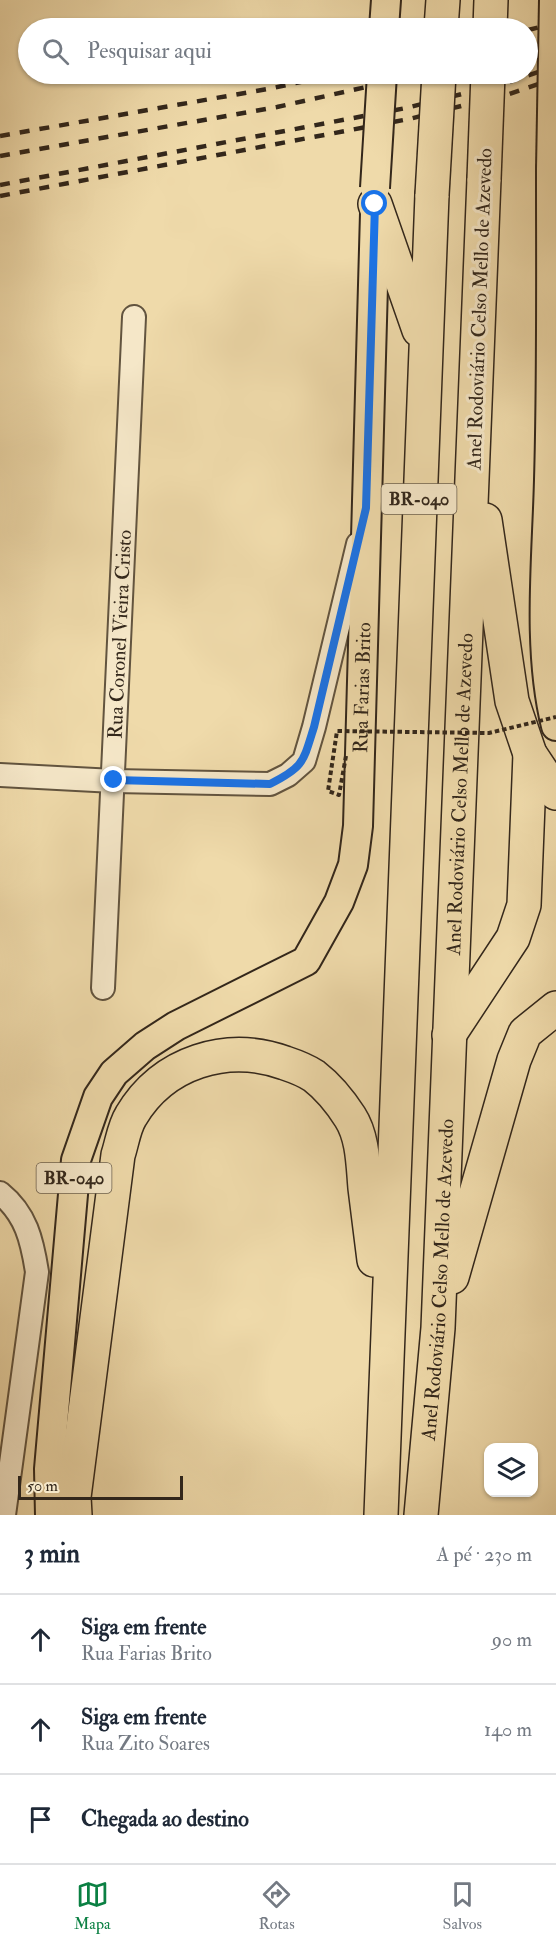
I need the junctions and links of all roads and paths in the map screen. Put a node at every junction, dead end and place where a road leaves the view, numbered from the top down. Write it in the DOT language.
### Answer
graph roads {
  1 [pos="386,0"];
  2 [pos="443,0"];
  3 [pos="491,0"];
  4 [pos="554,0"];
  5 [pos="385,18"];
  6 [pos="442,18"];
  7 [pos="490,18"];
  8 [pos="381,84"];
  9 [pos="438,84"];
  10 [pos="488,84"];
  11 [pos="375,196"];
  12 [pos="135,318"];
  13 [pos="425,347"];
  14 [pos="554,405"];
  15 [pos="473,442"];
  16 [pos="553,448"];
  17 [pos="366,508"];
  18 [pos="556,717"];
  19 [pos="556,726"];
  20 [pos="530,754"];
  21 [pos="346,756"];
  22 [pos="0,776"];
  23 [pos="114,780"];
  24 [pos="556,793"];
  25 [pos="104,988"];
  26 [pos="556,1008"];
  27 [pos="448,1035"];
  28 [pos="0,1193"];
  29 [pos="438,1328"];
  30 [pos="386,1359"];
  31 [pos="4,1515"];
  32 [pos="50,1515"];
  33 [pos="75,1515"];
  34 [pos="381,1515"];
  35 [pos="421,1515"];
  1 -- 5 [label="main road"];
  2 -- 6 [label="highway"];
  3 -- 7 [label="highway"];
  4 -- 14 [label="main road, bridge"];
  8 -- 11 [label="main road, Rua Farias Brito, bridge"];
  9 -- 13 [label="highway, BR-040, bridge"];
  10 -- 15 [label="highway, Anel Rodoviário Celso Mello de Azevedo / BR-040, bridge"];
  11 -- 13 [label="highway"];
  11 -- 17 [label="main road, Rua Farias Brito"];
  12 -- 23 [label="street, Rua Coronel Vieira Cristo"];
  13 -- 30 [label="highway, BR-040"];
  14 -- 16 [label="main road"];
  15 -- 20 [label="highway"];
  15 -- 27 [label="highway, Anel Rodoviário Celso Mello de Azevedo / BR-040"];
  16 -- 19 [label="main road"];
  17 -- 23 [label="street"];
  17 -- 32 [label="main road, Rua Farias Brito / BR-040"];
  18 -- 21 [label="path, bridge"];
  20 -- 24 [label="highway"];
  20 -- 27 [label="highway"];
  22 -- 23 [label="street"];
  23 -- 25 [label="street, Rua Coronel Vieira Cristo"];
  26 -- 29 [label="highway"];
  27 -- 29 [label="highway, Anel Rodoviário Celso Mello de Azevedo / BR-040"];
  28 -- 31 [label="street"];
  29 -- 35 [label="highway, Anel Rodoviário Celso Mello de Azevedo / BR-040"];
  30 -- 33 [label="highway"];
  30 -- 34 [label="highway, BR-040"];
}
